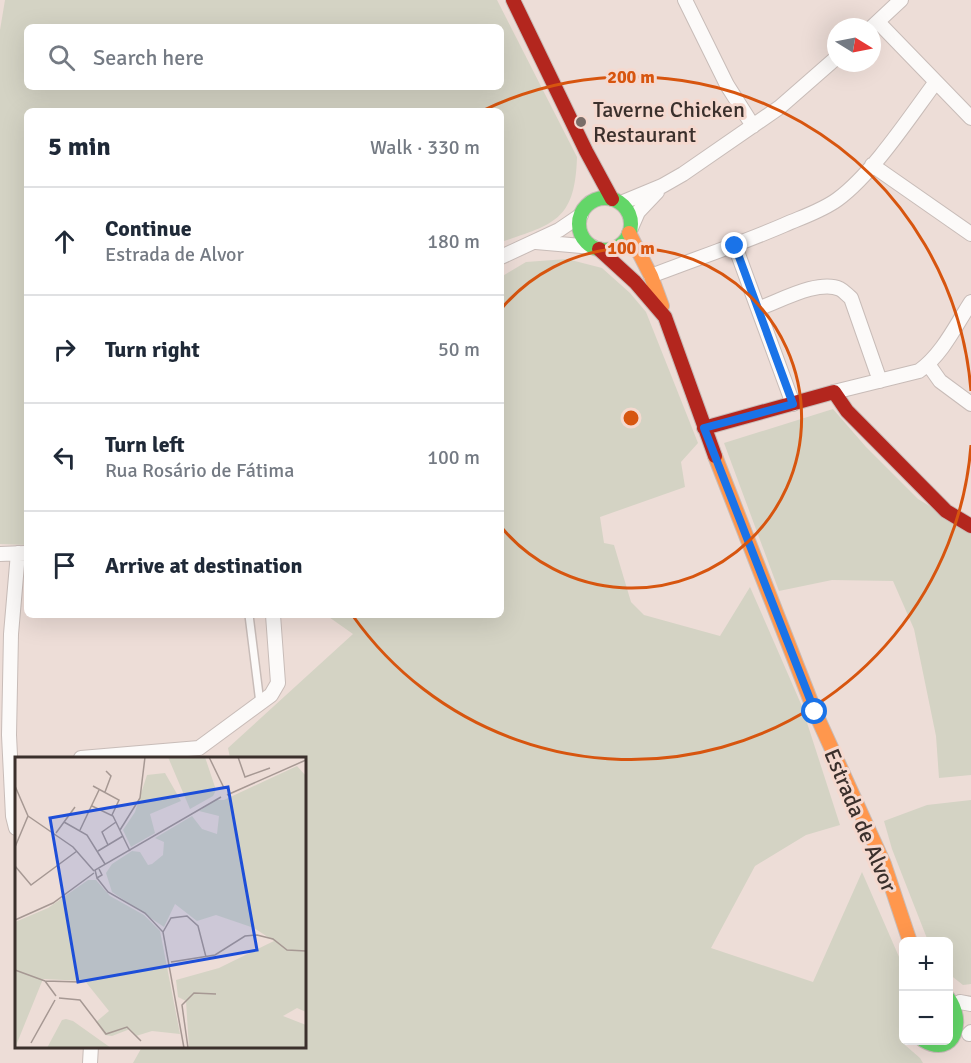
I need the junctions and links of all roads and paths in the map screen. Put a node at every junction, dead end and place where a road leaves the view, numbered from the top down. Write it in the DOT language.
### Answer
graph roads {
  1 [pos="513,0"];
  2 [pos="685,0"];
  3 [pos="901,0"];
  4 [pos="881,19"];
  5 [pos="881,31"];
  6 [pos="827,66"];
  7 [pos="935,82"];
  8 [pos="971,118"];
  9 [pos="753,126"];
  10 [pos="586,152"];
  11 [pos="872,165"];
  12 [pos="662,186"];
  13 [pos="616,201"];
  14 [pos="582,212"];
  15 [pos="630,230"];
  16 [pos="971,234"];
  17 [pos="534,241"];
  18 [pos="735,246"];
  19 [pos="596,248"];
  20 [pos="504,256"];
  21 [pos="651,276"];
  22 [pos="971,302"];
  23 [pos="760,308"];
  24 [pos="665,317"];
  25 [pos="928,364"];
  26 [pos="880,381"];
  27 [pos="834,392"];
  28 [pos="793,404"];
  29 [pos="971,404"];
  30 [pos="704,428"];
  31 [pos="971,526"];
  32 [pos="22,553"];
  33 [pos="0,554"];
  34 [pos="249,618"];
  35 [pos="273,618"];
  36 [pos="260,703"];
  37 [pos="102,757"];
  38 [pos="14,762"];
  39 [pos="15,824"];
  40 [pos="908,937"];
  41 [pos="960,1002"];
  42 [pos="970,1033"];
  43 [pos="927,1047"];
  44 [pos="91,1048"];
  45 [pos="90,1063"];
  1 -- 10 [label="street, Estrada de Alvor"];
  2 -- 9 [label="street"];
  3 -- 4 [label="street"];
  5 -- 7 [label="street"];
  6 -- 9 [label="street"];
  7 -- 8 [label="street"];
  7 -- 11 [label="street"];
  9 -- 12 [label="street"];
  10 -- 13 [label="street, Estrada de Alvor"];
  10 -- 14 [label="street, Estrada de Alvor"];
  11 -- 16 [label="street"];
  11 -- 18 [label="street"];
  12 -- 13 [label="street"];
  12 -- 15 [label="street"];
  13 -- 14 [label="street"];
  13 -- 15 [label="street, Estrada de Alvor"];
  14 -- 17 [label="street"];
  14 -- 19 [label="street, Estrada de Alvor"];
  15 -- 19 [label="street"];
  15 -- 21 [label="street, Estrada de Alvor"];
  17 -- 19 [label="street"];
  17 -- 20 [label="street"];
  18 -- 21 [label="street"];
  18 -- 23 [label="street"];
  19 -- 24 [label="street, Estrada de Alvor"];
  21 -- 24 [label="street, Estrada de Alvor"];
  22 -- 25 [label="street"];
  23 -- 26 [label="street"];
  23 -- 28 [label="street"];
  24 -- 30 [label="street, Estrada de Alvor"];
  25 -- 26 [label="street"];
  25 -- 29 [label="street"];
  26 -- 27 [label="street"];
  27 -- 28 [label="street"];
  27 -- 31 [label="street"];
  28 -- 30 [label="street"];
  30 -- 40 [label="street, Estrada de Alvor"];
  32 -- 33 [label="street"];
  32 -- 38 [label="street"];
  34 -- 36 [label="lane"];
  35 -- 36 [label="street"];
  36 -- 37 [label="street"];
  38 -- 39 [label="street"];
  41 -- 42 [label="street"];
  42 -- 43 [label="street"];
  44 -- 45 [label="street"];
}
